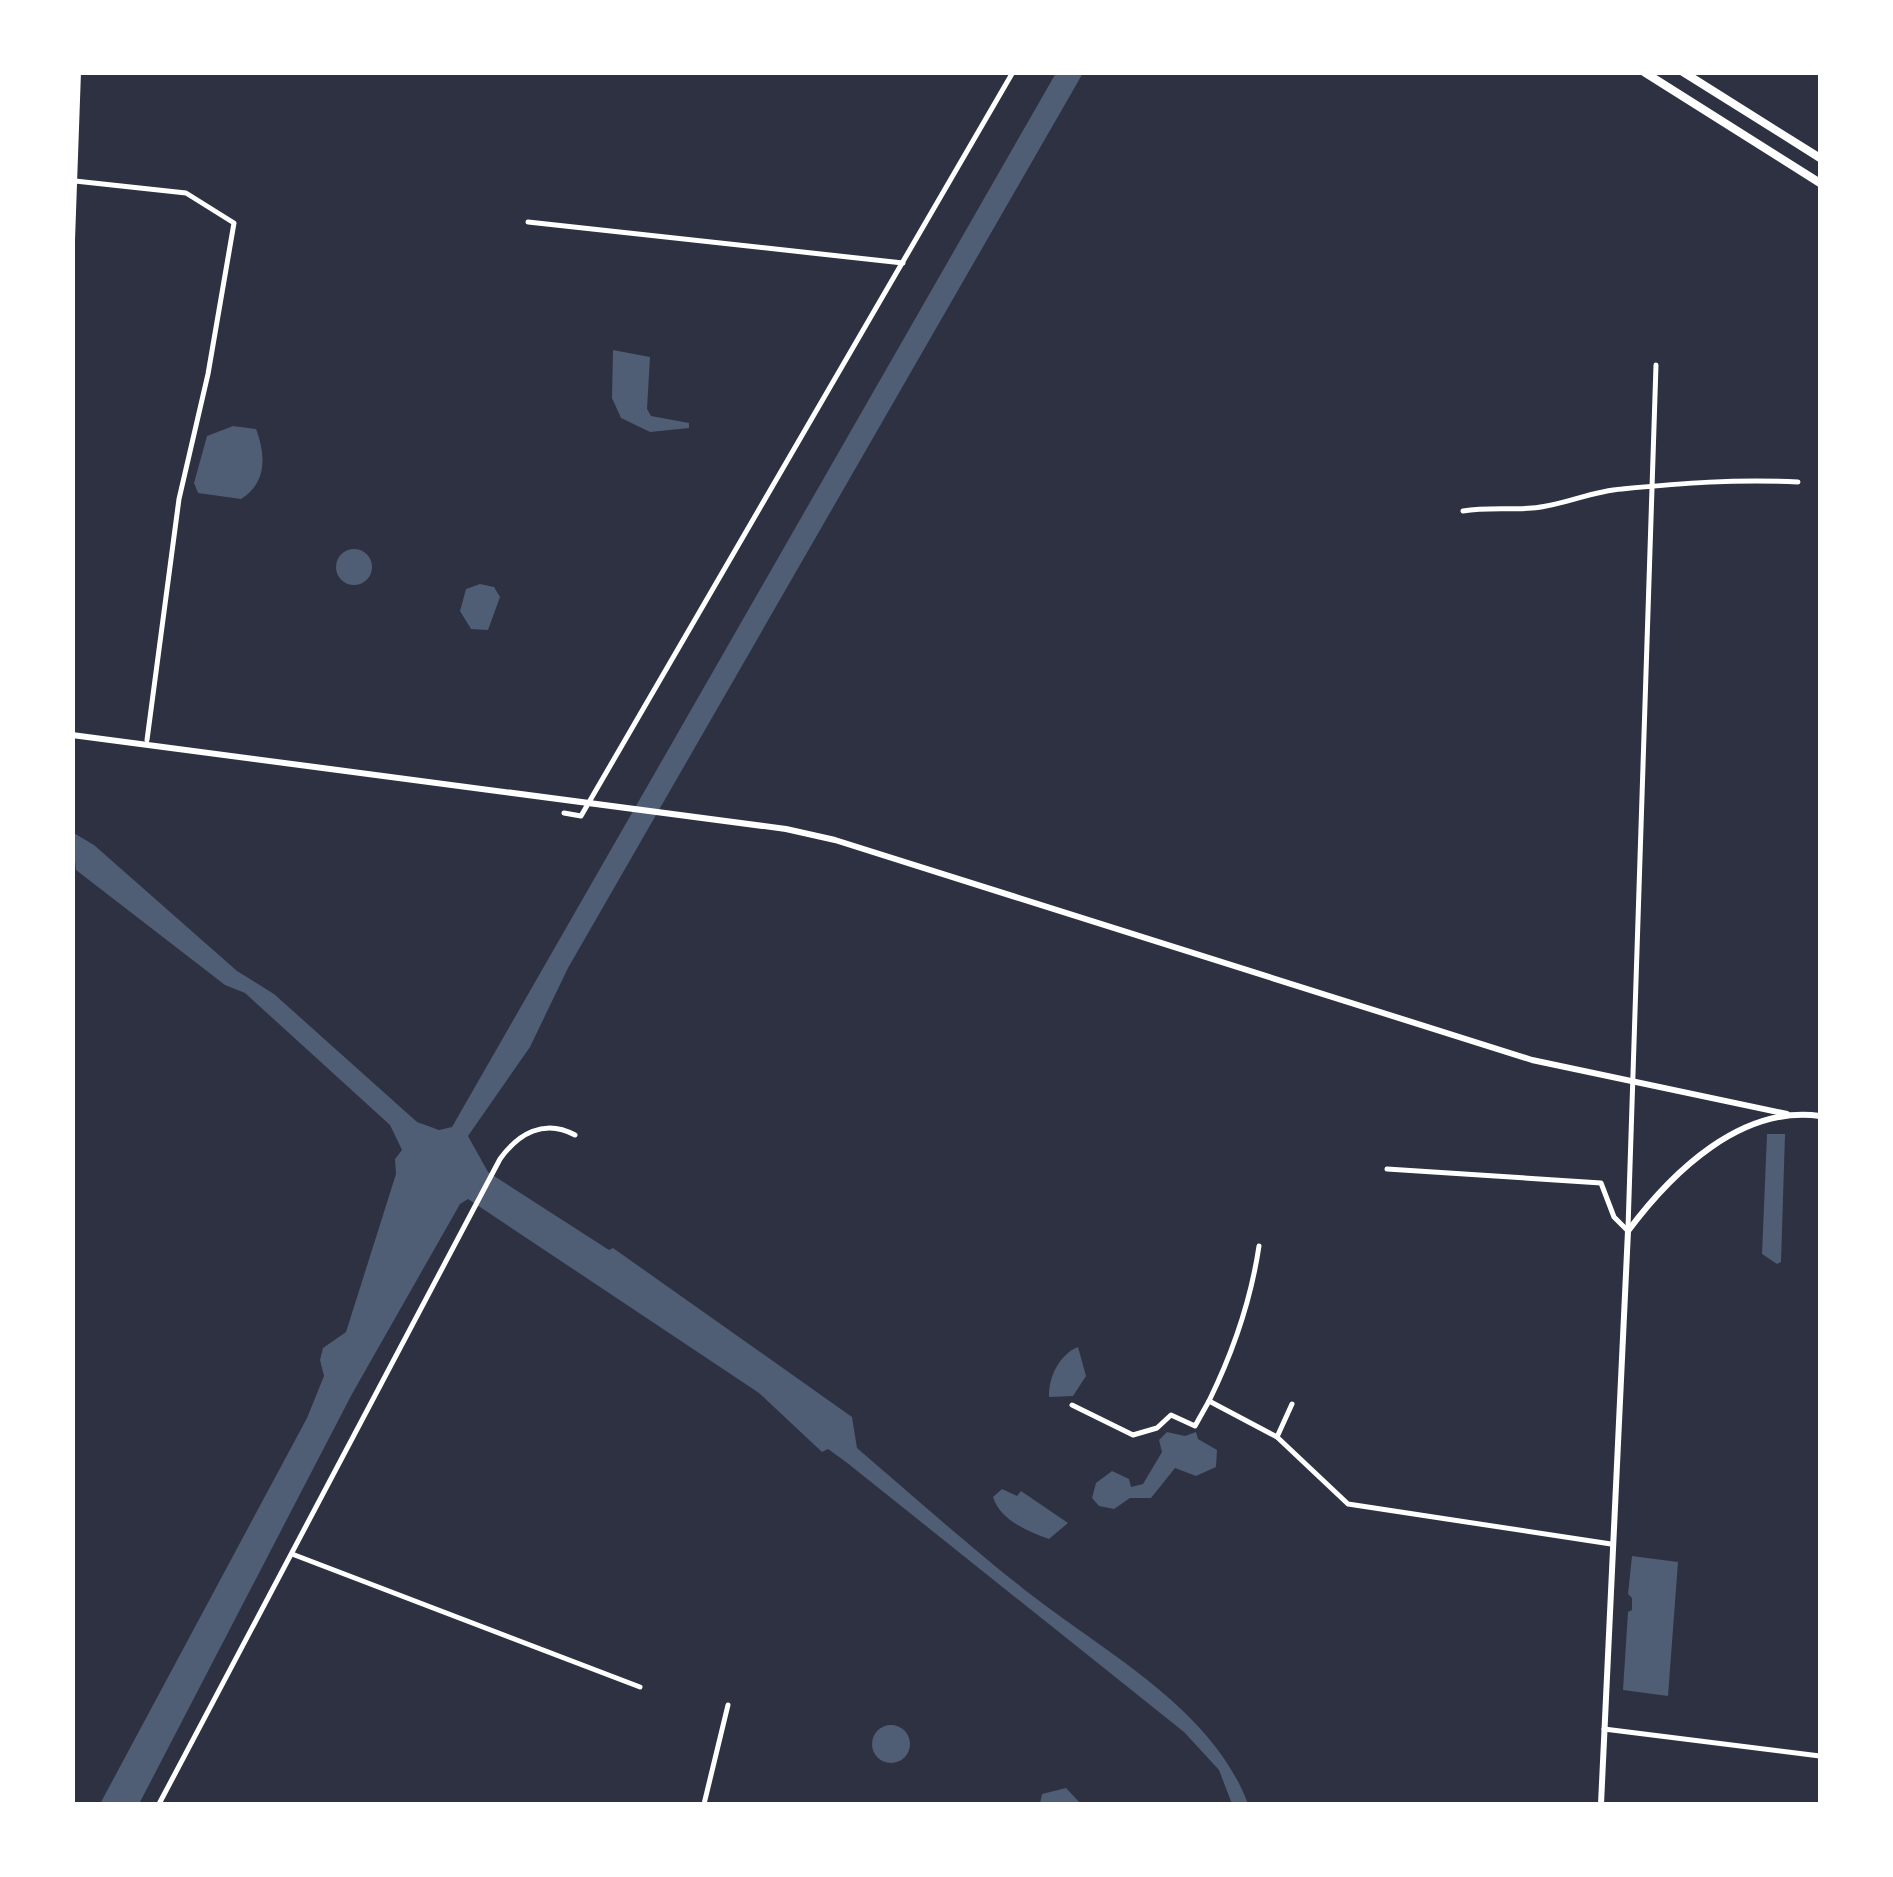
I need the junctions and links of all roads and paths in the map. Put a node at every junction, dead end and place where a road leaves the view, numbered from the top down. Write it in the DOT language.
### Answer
graph roads {
  1 [pos="78,72"];
  2 [pos="1013,72"];
  3 [pos="1644,72"];
  4 [pos="1683,72"];
  5 [pos="1820,158"];
  6 [pos="74,181"];
  7 [pos="1820,183"];
  8 [pos="528,222"];
  9 [pos="72,240"];
  10 [pos="904,263"];
  11 [pos="1656,365"];
  12 [pos="1798,482"];
  13 [pos="1652,489"];
  14 [pos="1463,511"];
  15 [pos="72,735"];
  16 [pos="147,740"];
  17 [pos="590,802"];
  18 [pos="564,813"];
  19 [pos="1632,1083"];
  20 [pos="1787,1114"];
  21 [pos="1820,1116"];
  22 [pos="575,1134"];
  23 [pos="1387,1169"];
  24 [pos="1628,1232"];
  25 [pos="1260,1246"];
  26 [pos="1209,1401"];
  27 [pos="1292,1404"];
  28 [pos="1072,1406"];
  29 [pos="1278,1436"];
  30 [pos="1612,1544"];
  31 [pos="292,1554"];
  32 [pos="640,1687"];
  33 [pos="728,1705"];
  34 [pos="1604,1729"];
  35 [pos="1820,1756"];
  36 [pos="159,1804"];
  37 [pos="704,1804"];
  38 [pos="1601,1804"];
  1 -- 6 [label="street"];
  2 -- 10 [label="street"];
  3 -- 7 [label="main road"];
  4 -- 5 [label="main road"];
  6 -- 9 [label="street"];
  6 -- 16 [label="street"];
  8 -- 10 [label="street"];
  10 -- 17 [label="street"];
  11 -- 13 [label="street"];
  12 -- 13 [label="street"];
  13 -- 14 [label="street"];
  13 -- 19 [label="street"];
  15 -- 17 [label="street"];
  17 -- 18 [label="street"];
  17 -- 19 [label="street"];
  19 -- 20 [label="street"];
  19 -- 24 [label="street"];
  20 -- 21 [label="street"];
  20 -- 24 [label="street"];
  22 -- 31 [label="street"];
  23 -- 24 [label="street"];
  24 -- 30 [label="street"];
  25 -- 26 [label="street"];
  26 -- 28 [label="street"];
  26 -- 29 [label="street"];
  27 -- 29 [label="street"];
  29 -- 30 [label="street"];
  30 -- 34 [label="street"];
  31 -- 32 [label="street"];
  31 -- 36 [label="street"];
  33 -- 37 [label="street"];
  34 -- 35 [label="street"];
  34 -- 38 [label="street"];
}
